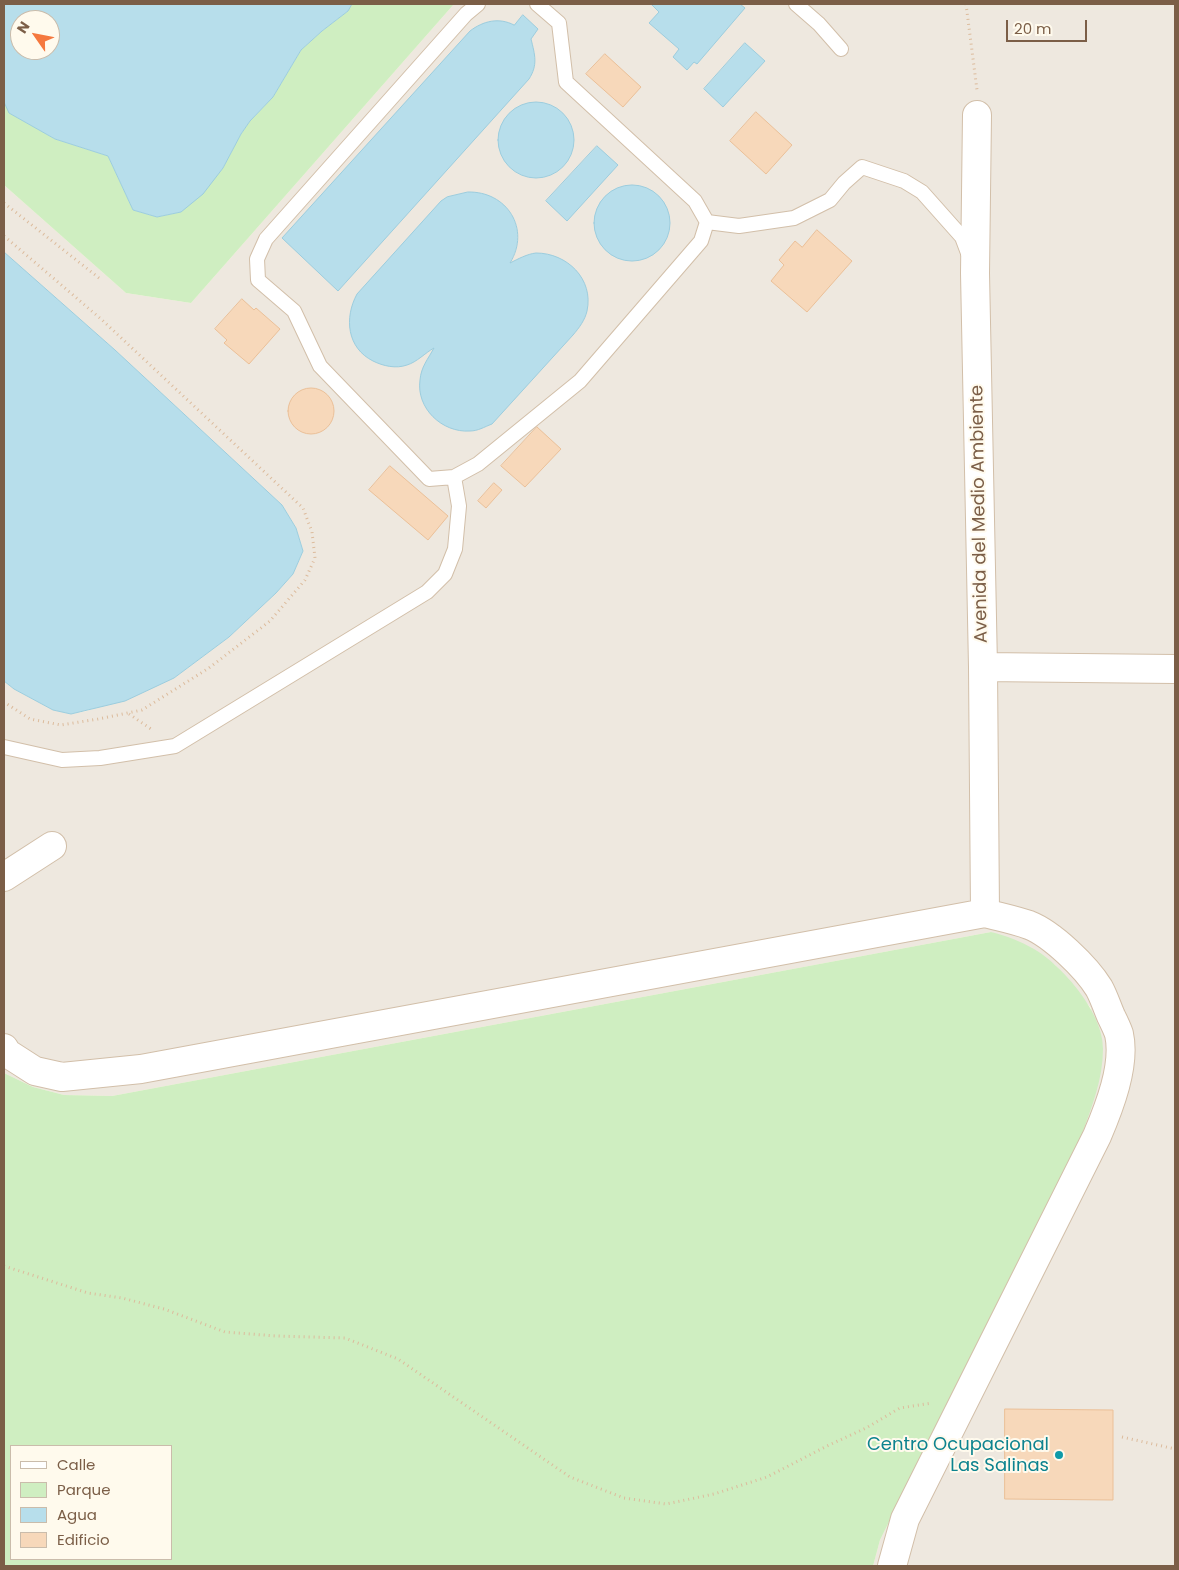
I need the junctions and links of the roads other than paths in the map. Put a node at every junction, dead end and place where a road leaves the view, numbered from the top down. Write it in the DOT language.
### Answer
graph roads {
  1 [pos="478,4"];
  2 [pos="538,4"];
  3 [pos="796,4"];
  4 [pos="842,49"];
  5 [pos="977,115"];
  6 [pos="707,222"];
  7 [pos="975,272"];
  8 [pos="454,477"];
  9 [pos="983,667"];
  10 [pos="1175,669"];
  11 [pos="4,747"];
  12 [pos="52,846"];
  13 [pos="4,877"];
  14 [pos="985,913"];
  15 [pos="4,1048"];
  16 [pos="892,1566"];
  1 -- 8 [label="lane"];
  2 -- 6 [label="lane"];
  3 -- 4 [label="lane"];
  5 -- 7 [label="street, Avenida del Medio Ambiente"];
  6 -- 7 [label="lane"];
  6 -- 8 [label="lane"];
  7 -- 9 [label="street, Avenida del Medio Ambiente"];
  8 -- 11 [label="lane"];
  9 -- 10 [label="street"];
  9 -- 14 [label="street, Avenida del Medio Ambiente"];
  12 -- 13 [label="street"];
  14 -- 15 [label="street"];
  14 -- 16 [label="street"];
}
